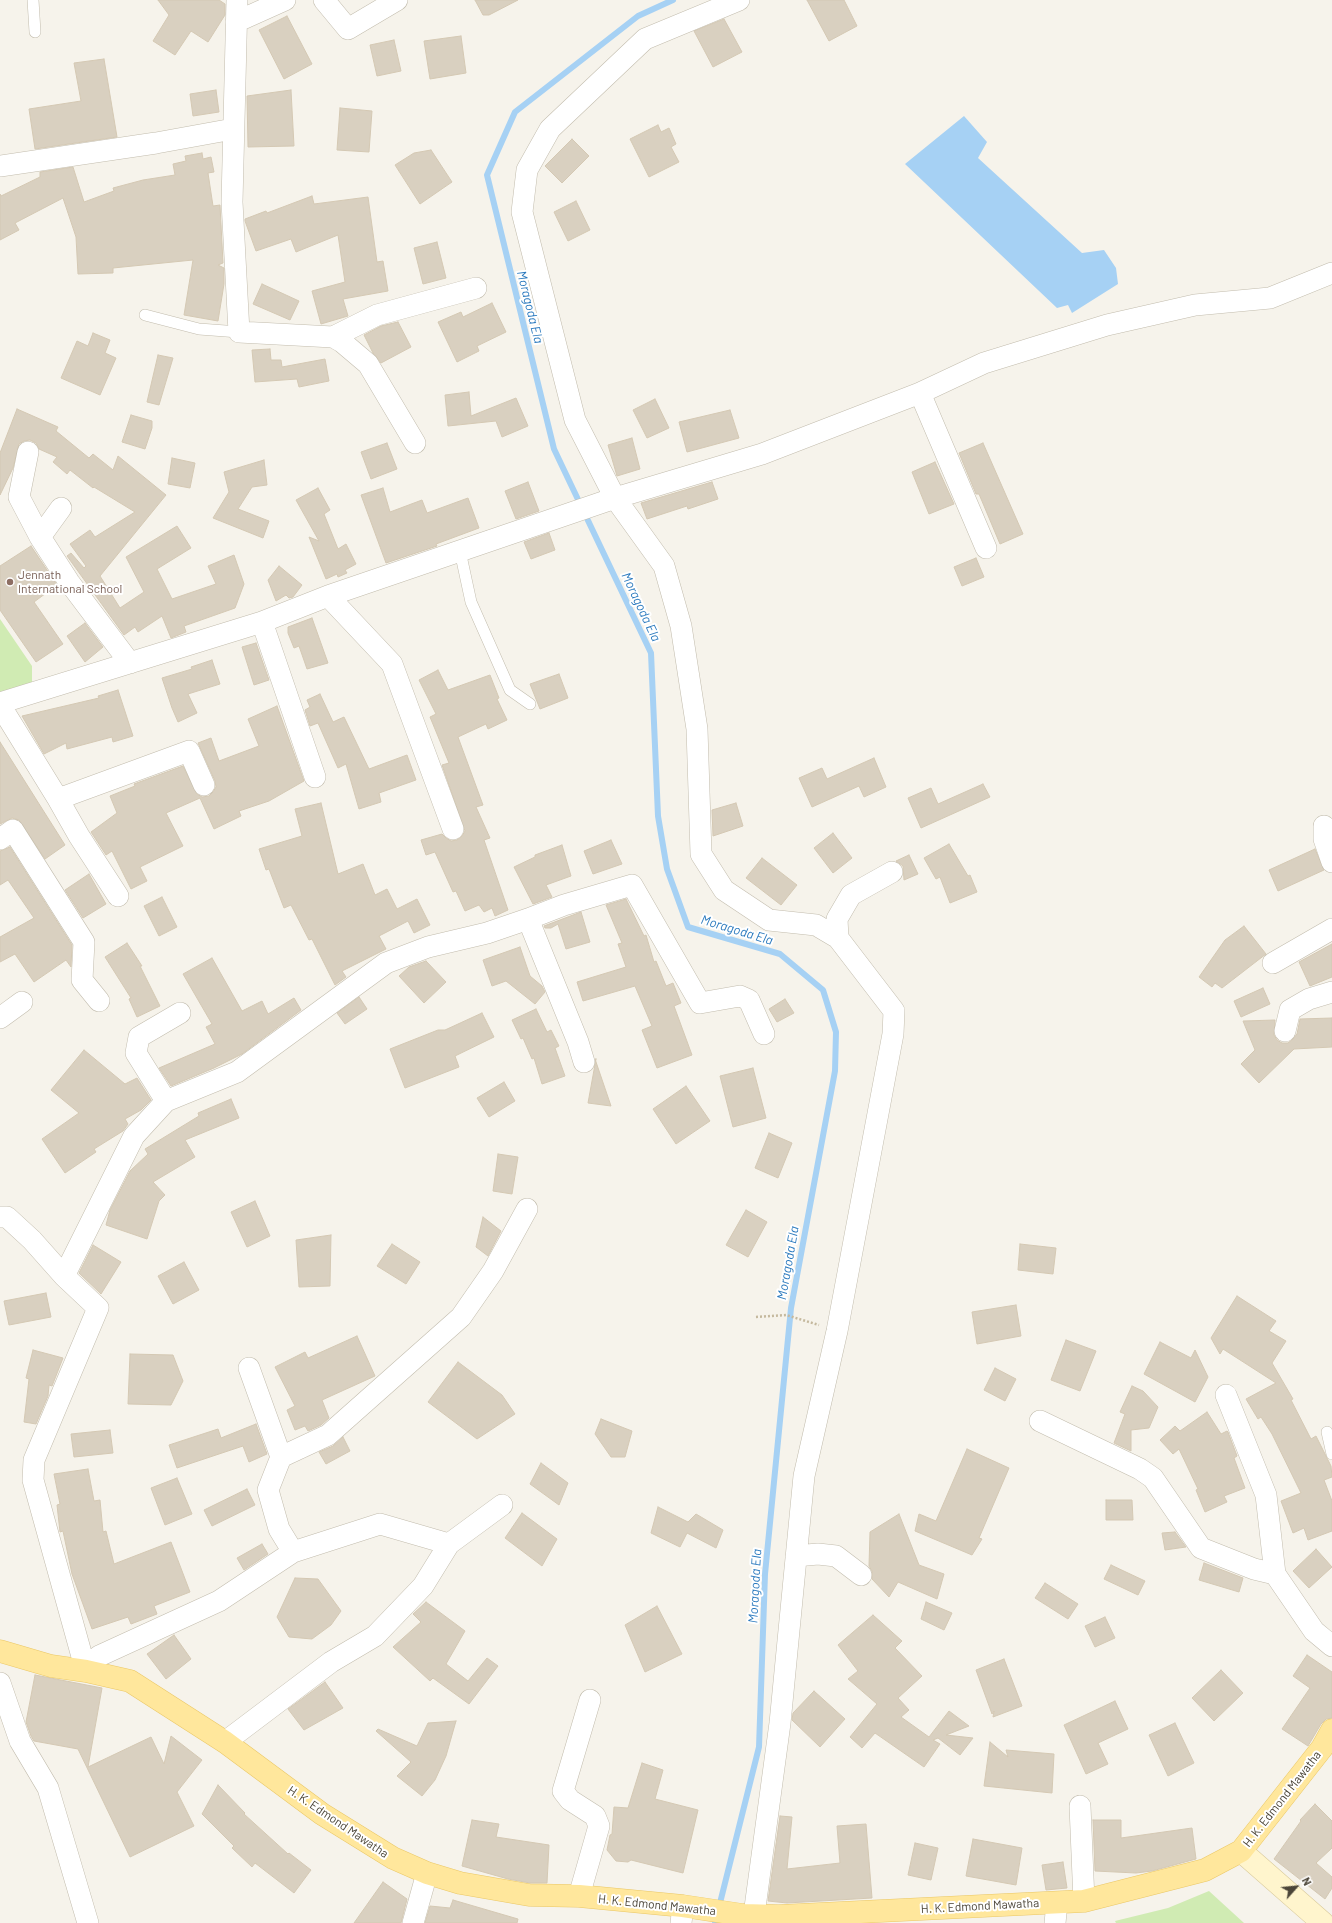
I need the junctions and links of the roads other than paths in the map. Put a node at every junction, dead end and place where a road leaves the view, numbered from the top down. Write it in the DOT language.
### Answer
graph roads {
  1 [pos="33,0"];
  2 [pos="237,0"];
  3 [pos="285,0"];
  4 [pos="324,0"];
  5 [pos="397,0"];
  6 [pos="739,0"];
  7 [pos="714,5"];
  8 [pos="236,22"];
  9 [pos="34,32"];
  10 [pos="233,128"];
  11 [pos="0,166"];
  12 [pos="1332,273"];
  13 [pos="476,288"];
  14 [pos="145,315"];
  15 [pos="239,332"];
  16 [pos="333,337"];
  17 [pos="920,393"];
  18 [pos="415,443"];
  19 [pos="28,452"];
  20 [pos="615,498"];
  21 [pos="61,508"];
  22 [pos="40,537"];
  23 [pos="986,548"];
  24 [pos="460,551"];
  25 [pos="328,596"];
  26 [pos="262,622"];
  27 [pos="130,663"];
  28 [pos="0,704"];
  29 [pos="530,704"];
  30 [pos="315,777"];
  31 [pos="204,785"];
  32 [pos="58,799"];
  33 [pos="1324,826"];
  34 [pos="453,829"];
  35 [pos="0,839"];
  36 [pos="1332,862"];
  37 [pos="892,872"];
  38 [pos="118,896"];
  39 [pos="528,919"];
  40 [pos="1332,929"];
  41 [pos="838,938"];
  42 [pos="1273,962"];
  43 [pos="1332,992"];
  44 [pos="99,1000"];
  45 [pos="22,1002"];
  46 [pos="180,1013"];
  47 [pos="0,1018"];
  48 [pos="1284,1031"];
  49 [pos="764,1034"];
  50 [pos="584,1062"];
  51 [pos="166,1101"];
  52 [pos="527,1209"];
  53 [pos="0,1217"];
  54 [pos="64,1276"];
  55 [pos="249,1368"];
  56 [pos="1226,1395"];
  57 [pos="1040,1421"];
  58 [pos="1327,1432"];
  59 [pos="1332,1454"];
  60 [pos="281,1457"];
  61 [pos="502,1505"];
  62 [pos="449,1544"];
  63 [pos="293,1552"];
  64 [pos="796,1556"];
  65 [pos="1275,1574"];
  66 [pos="861,1575"];
  67 [pos="1332,1646"];
  68 [pos="0,1651"];
  69 [pos="86,1671"];
  70 [pos="0,1683"];
  71 [pos="590,1700"];
  72 [pos="1332,1730"];
  73 [pos="225,1742"];
  74 [pos="1080,1806"];
  75 [pos="1241,1851"];
  76 [pos="427,1873"];
  77 [pos="579,1896"];
  78 [pos="1084,1901"];
  79 [pos="687,1913"];
  80 [pos="1056,1913"];
  81 [pos="748,1915"];
  82 [pos="88,1923"];
  83 [pos="413,1923"];
  84 [pos="1324,1923"];
  1 -- 9 [label="lane"];
  2 -- 8 [label="street"];
  3 -- 8 [label="street"];
  4 -- 5 [label="street"];
  6 -- 7 [label="street"];
  7 -- 20 [label="street"];
  8 -- 10 [label="street"];
  10 -- 11 [label="street"];
  10 -- 15 [label="street"];
  12 -- 17 [label="street"];
  13 -- 16 [label="street"];
  14 -- 15 [label="lane"];
  15 -- 16 [label="street"];
  16 -- 18 [label="street"];
  17 -- 20 [label="street"];
  17 -- 23 [label="street"];
  19 -- 22 [label="street"];
  20 -- 24 [label="street"];
  20 -- 41 [label="street"];
  21 -- 22 [label="street"];
  22 -- 27 [label="street"];
  24 -- 25 [label="street"];
  24 -- 29 [label="lane"];
  25 -- 26 [label="street"];
  25 -- 34 [label="street"];
  26 -- 27 [label="street"];
  26 -- 30 [label="street"];
  27 -- 28 [label="street"];
  28 -- 32 [label="street"];
  31 -- 32 [label="street"];
  32 -- 38 [label="street"];
  33 -- 36 [label="street"];
  35 -- 44 [label="street"];
  37 -- 41 [label="street"];
  39 -- 49 [label="street"];
  39 -- 50 [label="street"];
  39 -- 51 [label="street"];
  40 -- 42 [label="street"];
  41 -- 64 [label="street"];
  43 -- 48 [label="street"];
  45 -- 47 [label="street"];
  46 -- 51 [label="street"];
  51 -- 54 [label="street"];
  52 -- 60 [label="street"];
  53 -- 54 [label="street"];
  54 -- 69 [label="street"];
  55 -- 60 [label="street"];
  56 -- 65 [label="street"];
  57 -- 65 [label="street"];
  58 -- 59 [label="lane"];
  60 -- 63 [label="street"];
  61 -- 62 [label="street"];
  62 -- 63 [label="street"];
  62 -- 73 [label="street"];
  63 -- 69 [label="street"];
  64 -- 66 [label="street"];
  64 -- 81 [label="street"];
  65 -- 67 [label="street"];
  68 -- 69 [label="main road, H. K. Edmond Mawatha"];
  69 -- 73 [label="main road, H. K. Edmond Mawatha"];
  70 -- 82 [label="street"];
  71 -- 77 [label="street"];
  72 -- 75 [label="main road, H. K. Edmond Mawatha"];
  73 -- 76 [label="main road, H. K. Edmond Mawatha"];
  74 -- 78 [label="street"];
  75 -- 78 [label="main road, H. K. Edmond Mawatha"];
  75 -- 84 [label="main road"];
  76 -- 77 [label="main road, H. K. Edmond Mawatha"];
  76 -- 83 [label="street"];
  77 -- 79 [label="main road, H. K. Edmond Mawatha"];
  78 -- 80 [label="main road, H. K. Edmond Mawatha"];
  79 -- 81 [label="main road, H. K. Edmond Mawatha"];
  80 -- 81 [label="main road, H. K. Edmond Mawatha"];
}
